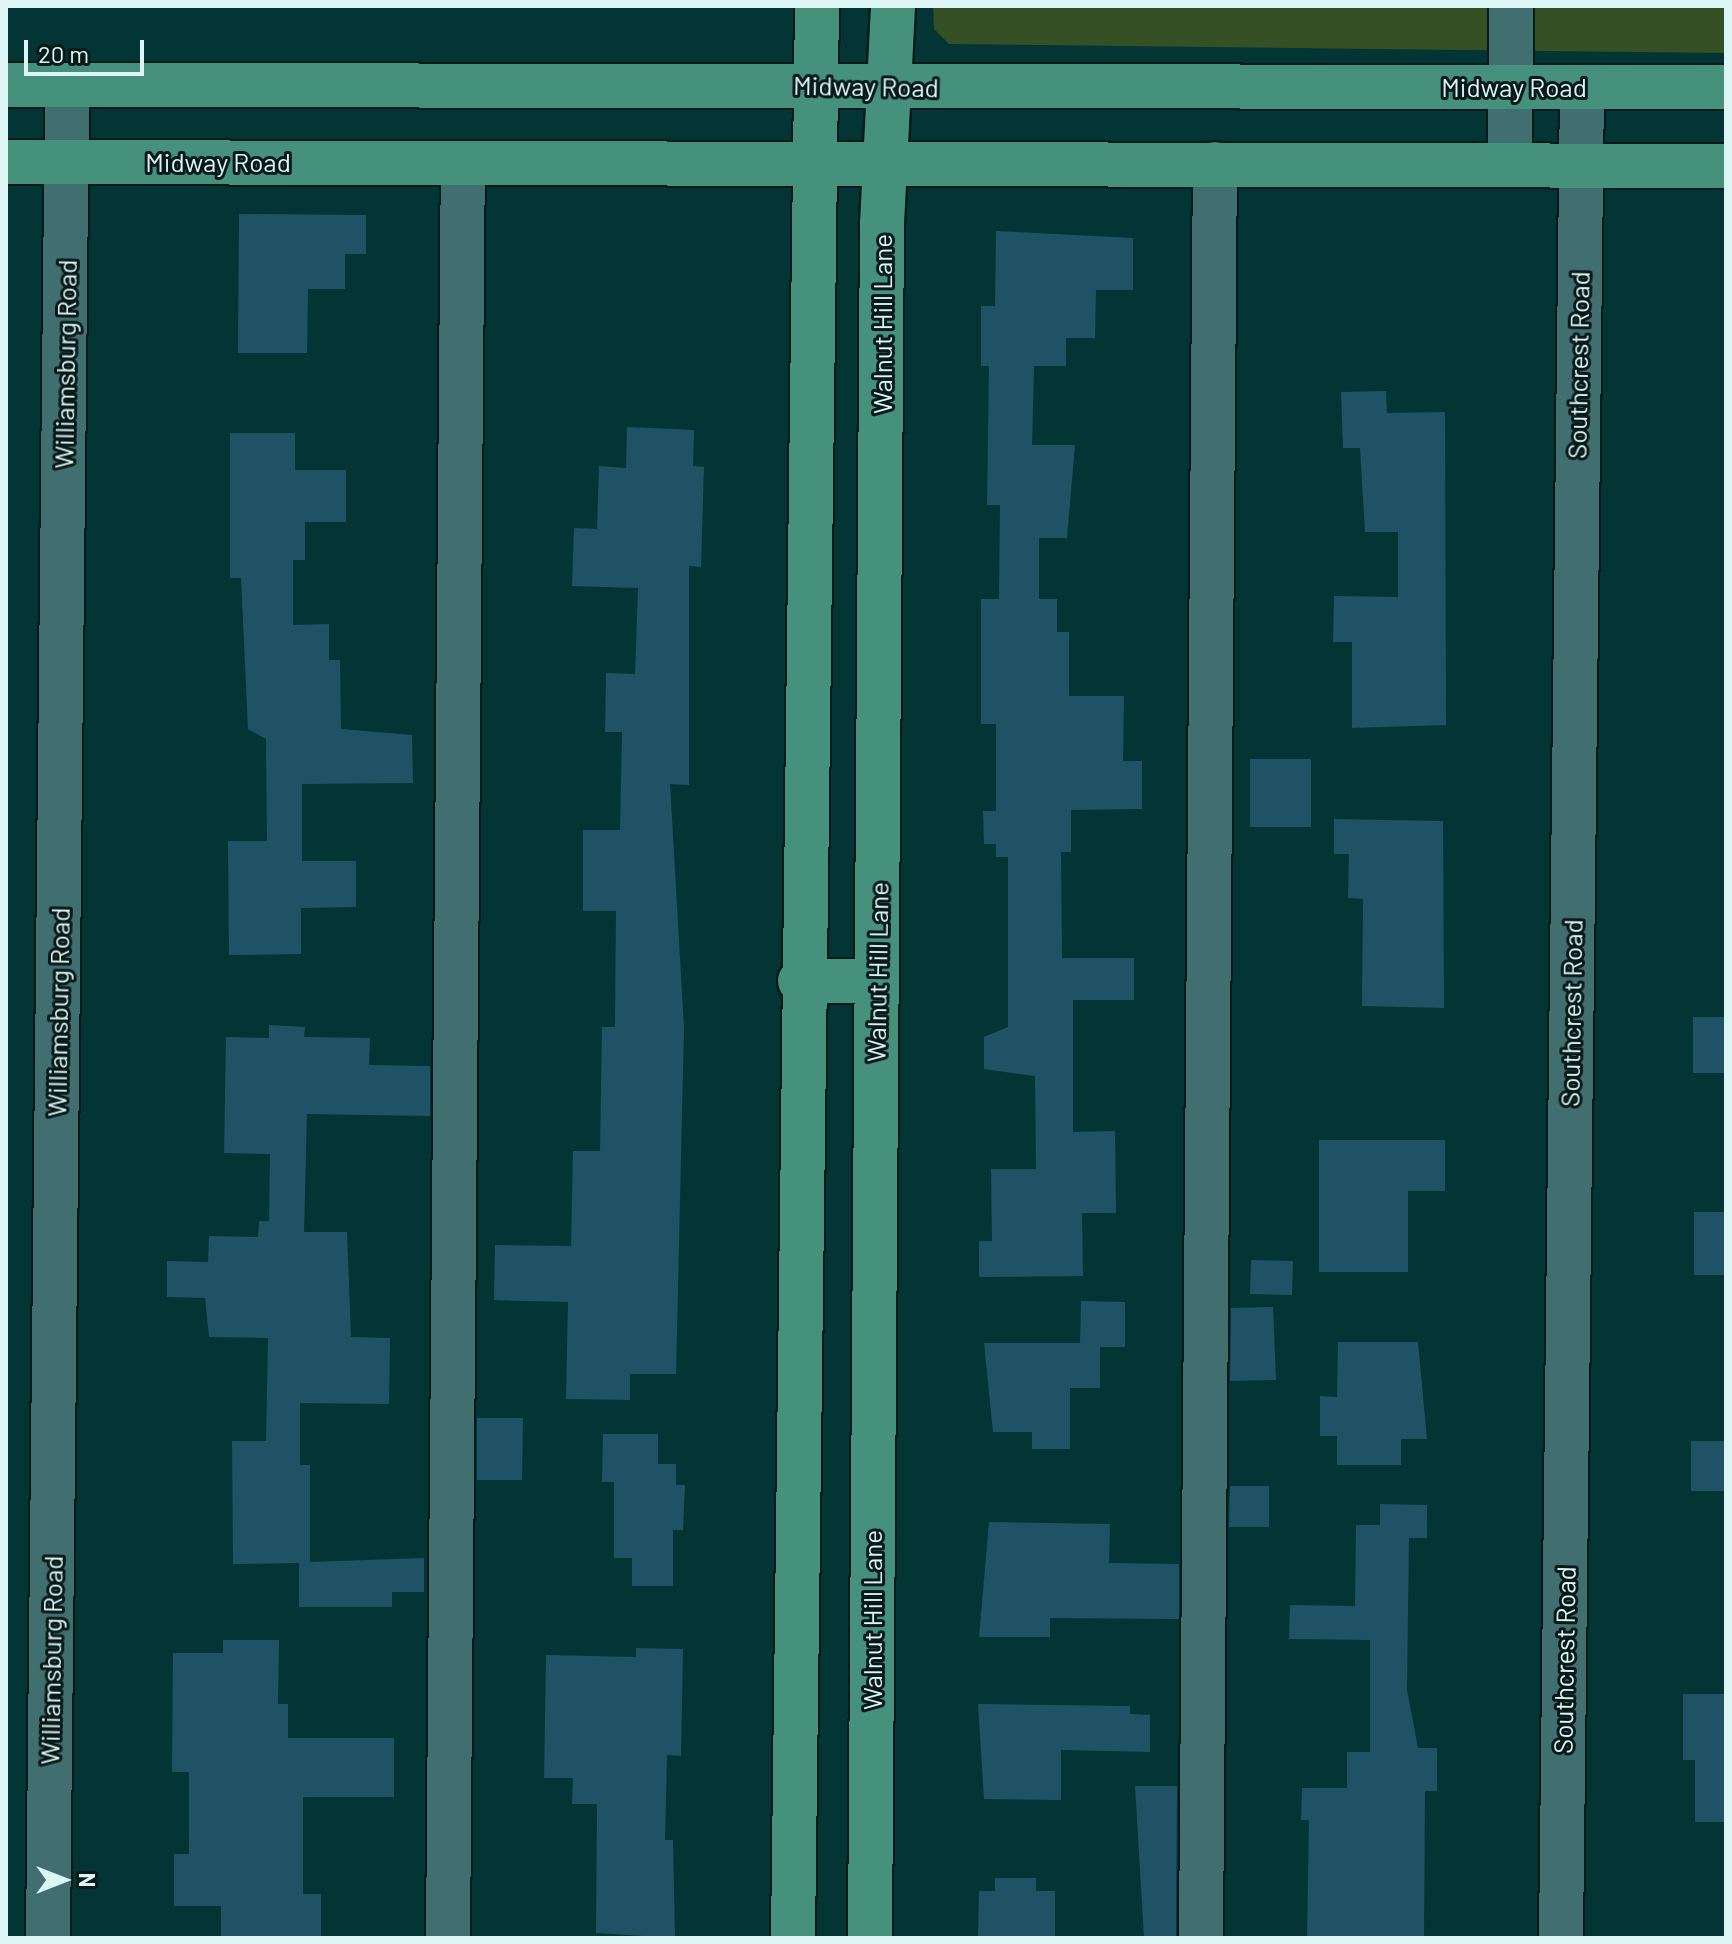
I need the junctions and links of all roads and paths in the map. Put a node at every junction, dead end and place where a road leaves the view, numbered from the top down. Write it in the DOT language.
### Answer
graph roads {
  1 [pos="817,6"];
  2 [pos="893,6"];
  3 [pos="1511,6"];
  4 [pos="816,84"];
  5 [pos="6,85"];
  6 [pos="67,87"];
  7 [pos="1510,87"];
  8 [pos="1582,87"];
  9 [pos="1726,87"];
  10 [pos="891,88"];
  11 [pos="6,162"];
  12 [pos="67,162"];
  13 [pos="463,163"];
  14 [pos="815,163"];
  15 [pos="884,163"];
  16 [pos="1215,164"];
  17 [pos="1510,165"];
  18 [pos="1580,165"];
  19 [pos="1726,166"];
  20 [pos="800,981"];
  21 [pos="876,981"];
  22 [pos="48,1938"];
  23 [pos="448,1938"];
  24 [pos="793,1938"];
  25 [pos="870,1938"];
  26 [pos="1201,1938"];
  27 [pos="1561,1938"];
  1 -- 4 [label="main road"];
  2 -- 10 [label="main road, Walnut Hill Lane"];
  3 -- 7 [label="street"];
  4 -- 6 [label="main road, Midway Road"];
  4 -- 10 [label="main road, Midway Road"];
  4 -- 14 [label="main road"];
  5 -- 6 [label="main road, Midway Road"];
  6 -- 12 [label="street, Williamsburg Road"];
  7 -- 8 [label="main road, Midway Road"];
  7 -- 10 [label="main road, Midway Road"];
  7 -- 17 [label="street"];
  8 -- 9 [label="main road, Midway Road"];
  8 -- 18 [label="street, Southcrest Road"];
  10 -- 15 [label="main road, Walnut Hill Lane"];
  11 -- 12 [label="main road, Midway Road"];
  12 -- 13 [label="main road, Midway Road"];
  12 -- 22 [label="street, Williamsburg Road"];
  13 -- 14 [label="main road, Midway Road"];
  13 -- 23 [label="street"];
  14 -- 15 [label="main road, Midway Road"];
  14 -- 20 [label="main road"];
  15 -- 16 [label="main road, Midway Road"];
  15 -- 21 [label="main road, Walnut Hill Lane"];
  16 -- 17 [label="main road, Midway Road"];
  16 -- 26 [label="street"];
  17 -- 18 [label="main road, Midway Road"];
  18 -- 19 [label="main road, Midway Road"];
  18 -- 27 [label="street, Southcrest Road"];
  20 -- 21 [label="main road"];
  20 -- 24 [label="main road"];
  21 -- 25 [label="main road, Walnut Hill Lane"];
}
